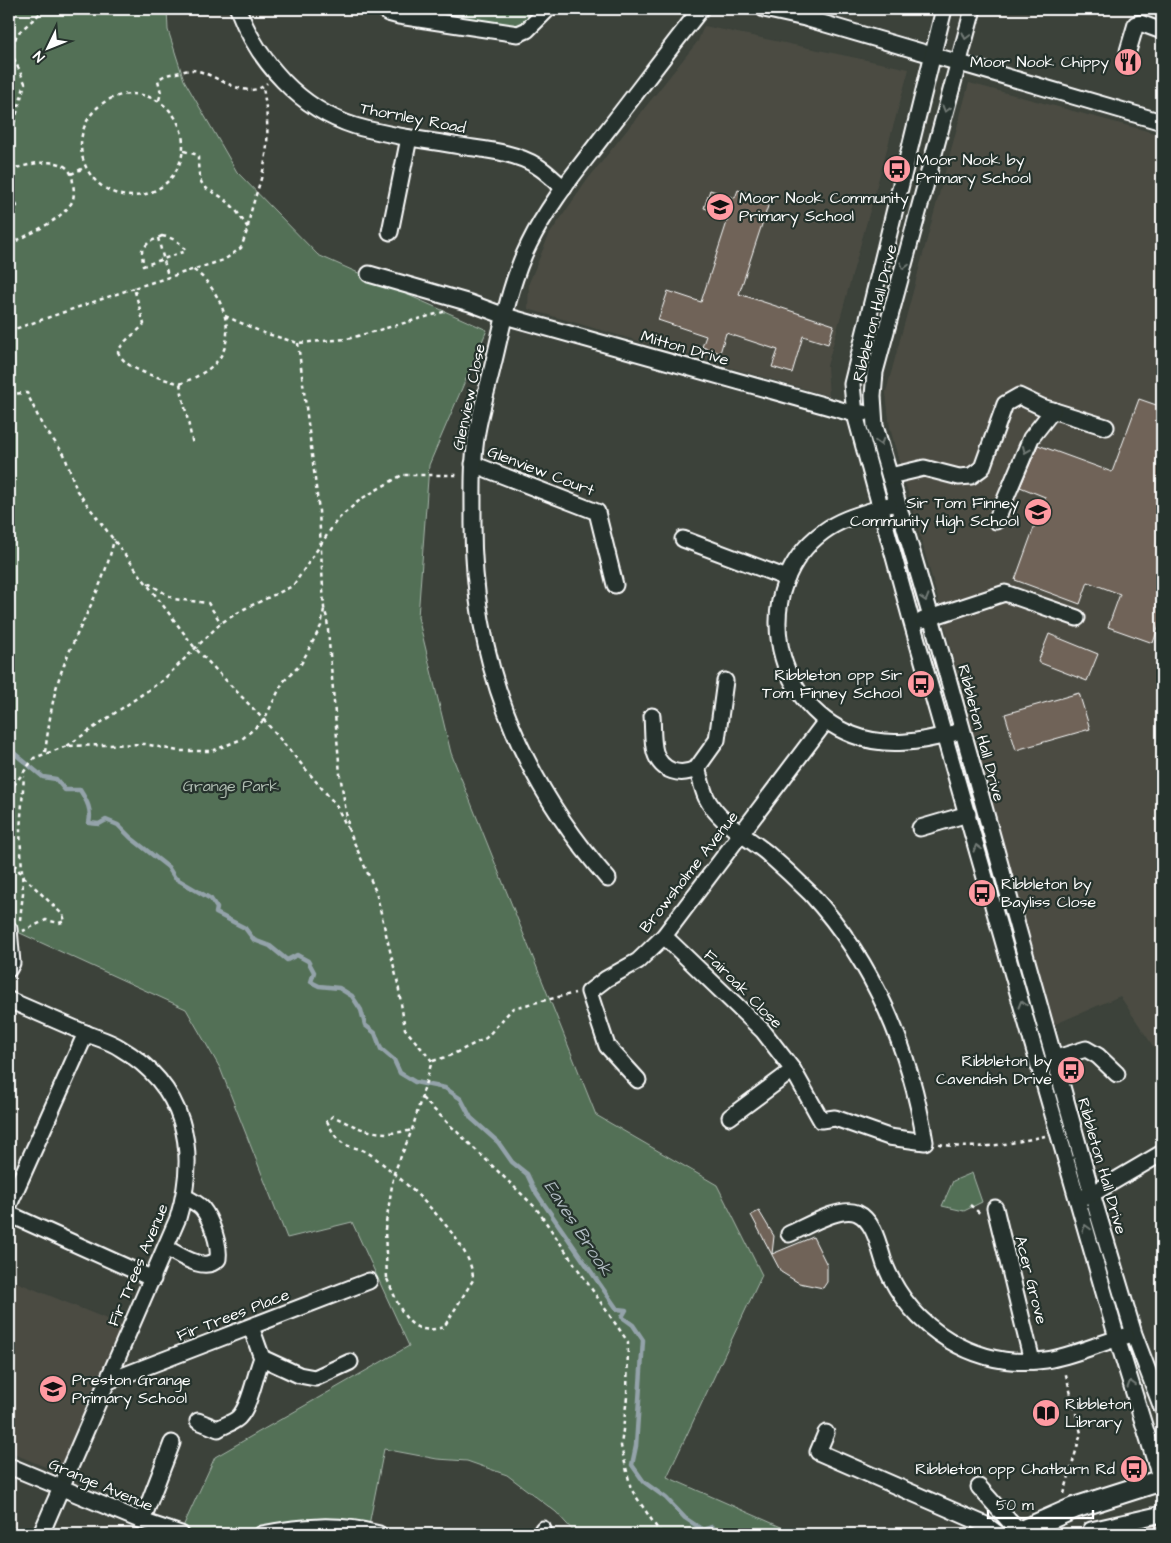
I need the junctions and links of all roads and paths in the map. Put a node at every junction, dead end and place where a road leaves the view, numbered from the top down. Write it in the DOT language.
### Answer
graph roads {
  1 [pos="45,9"];
  2 [pos="238,9"];
  3 [pos="385,9"];
  4 [pos="548,9"];
  5 [pos="701,9"];
  6 [pos="764,9"];
  7 [pos="944,9"];
  8 [pos="973,9"];
  9 [pos="806,13"];
  10 [pos="1162,31"];
  11 [pos="1128,51"];
  12 [pos="933,56"];
  13 [pos="959,62"];
  14 [pos="276,74"];
  15 [pos="263,87"];
  16 [pos="159,100"];
  17 [pos="1161,117"];
  18 [pos="409,138"];
  19 [pos="184,150"];
  20 [pos="9,154"];
  21 [pos="86,167"];
  22 [pos="9,170"];
  23 [pos="71,174"];
  24 [pos="564,188"];
  25 [pos="9,189"];
  26 [pos="248,228"];
  27 [pos="9,232"];
  28 [pos="390,232"];
  29 [pos="158,238"];
  30 [pos="9,245"];
  31 [pos="163,258"];
  32 [pos="192,268"];
  33 [pos="369,274"];
  34 [pos="168,276"];
  35 [pos="134,288"];
  36 [pos="470,303"];
  37 [pos="225,316"];
  38 [pos="505,316"];
  39 [pos="9,331"];
  40 [pos="298,343"];
  41 [pos="180,384"];
  42 [pos="9,394"];
  43 [pos="1053,410"];
  44 [pos="874,411"];
  45 [pos="856,414"];
  46 [pos="1106,427"];
  47 [pos="194,445"];
  48 [pos="473,470"];
  49 [pos="890,476"];
  50 [pos="897,502"];
  51 [pos="880,508"];
  52 [pos="996,521"];
  53 [pos="114,539"];
  54 [pos="683,539"];
  55 [pos="322,542"];
  56 [pos="787,578"];
  57 [pos="146,582"];
  58 [pos="616,585"];
  59 [pos="324,608"];
  60 [pos="931,617"];
  61 [pos="1077,618"];
  62 [pos="221,623"];
  63 [pos="912,623"];
  64 [pos="194,648"];
  65 [pos="725,681"];
  66 [pos="652,716"];
  67 [pos="264,720"];
  68 [pos="826,721"];
  69 [pos="962,730"];
  70 [pos="944,736"];
  71 [pos="67,746"];
  72 [pos="45,752"];
  73 [pos="697,768"];
  74 [pos="24,774"];
  75 [pos="9,792"];
  76 [pos="968,814"];
  77 [pos="920,828"];
  78 [pos="349,831"];
  79 [pos="742,834"];
  80 [pos="9,857"];
  81 [pos="22,875"];
  82 [pos="608,879"];
  83 [pos="10,933"];
  84 [pos="664,936"];
  85 [pos="9,970"];
  86 [pos="589,992"];
  87 [pos="9,1000"];
  88 [pos="1046,1031"];
  89 [pos="86,1033"];
  90 [pos="1031,1035"];
  91 [pos="1053,1059"];
  92 [pos="432,1061"];
  93 [pos="793,1070"];
  94 [pos="1117,1074"];
  95 [pos="638,1080"];
  96 [pos="422,1098"];
  97 [pos="730,1117"];
  98 [pos="412,1130"];
  99 [pos="1059,1133"];
  100 [pos="925,1142"];
  101 [pos="1162,1153"];
  102 [pos="394,1173"];
  103 [pos="185,1197"];
  104 [pos="1085,1197"];
  105 [pos="9,1205"];
  106 [pos="995,1208"];
  107 [pos="9,1214"];
  108 [pos="789,1234"];
  109 [pos="166,1248"];
  110 [pos="153,1279"];
  111 [pos="387,1279"];
  112 [pos="369,1281"];
  113 [pos="250,1327"];
  114 [pos="1134,1334"];
  115 [pos="1117,1338"];
  116 [pos="1061,1357"];
  117 [pos="262,1358"];
  118 [pos="1032,1361"];
  119 [pos="350,1362"];
  120 [pos="1156,1370"];
  121 [pos="108,1380"];
  122 [pos="1162,1408"];
  123 [pos="198,1421"];
  124 [pos="826,1433"];
  125 [pos="172,1443"];
  126 [pos="9,1466"];
  127 [pos="1162,1480"];
  128 [pos="63,1487"];
  129 [pos="979,1487"];
  130 [pos="1162,1514"];
  131 [pos="142,1522"];
  132 [pos="1052,1523"];
  133 [pos="361,1532"];
  134 [pos="1017,1533"];
  135 [pos="41,1534"];
  136 [pos="181,1534"];
  137 [pos="262,1534"];
  138 [pos="379,1534"];
  139 [pos="661,1534"];
  140 [pos="998,1534"];
  141 [pos="1092,1534"];
  1 -- 20 [label="path"];
  2 -- 14 [label="street, Thornley Road"];
  3 -- 4 [label="street"];
  5 -- 24 [label="street, Glenview Close"];
  6 -- 9 [label="street"];
  7 -- 12 [label="street, Ribbleton Hall Drive"];
  8 -- 13 [label="street, Ribbleton Hall Drive, one-way"];
  9 -- 12 [label="street"];
  10 -- 11 [label="street"];
  12 -- 13 [label="street"];
  12 -- 45 [label="street, Ribbleton Hall Drive"];
  13 -- 17 [label="street"];
  13 -- 44 [label="street, Ribbleton Hall Drive, one-way"];
  14 -- 15 [label="path"];
  14 -- 18 [label="street, Thornley Road"];
  15 -- 16 [label="path"];
  15 -- 26 [label="path"];
  16 -- 19 [label="path"];
  16 -- 21 [label="path"];
  18 -- 24 [label="street, Thornley Road"];
  18 -- 28 [label="street"];
  19 -- 21 [label="path"];
  19 -- 26 [label="path"];
  21 -- 23 [label="path"];
  22 -- 23 [label="path"];
  23 -- 30 [label="path"];
  24 -- 38 [label="street, Glenview Close"];
  25 -- 27 [label="path"];
  26 -- 32 [label="path"];
  29 -- 31 [label="path"];
  29 -- 31 [label="path"];
  29 -- 31 [label="path"];
  31 -- 34 [label="path"];
  32 -- 34 [label="path"];
  32 -- 37 [label="path"];
  33 -- 36 [label="street, Mitton Drive"];
  34 -- 35 [label="path"];
  35 -- 39 [label="path"];
  35 -- 41 [label="path"];
  36 -- 38 [label="street, Mitton Drive"];
  36 -- 40 [label="path"];
  37 -- 40 [label="path"];
  37 -- 41 [label="path"];
  38 -- 45 [label="street, Mitton Drive"];
  38 -- 48 [label="street, Glenview Close"];
  40 -- 55 [label="path"];
  41 -- 47 [label="path"];
  42 -- 53 [label="path"];
  43 -- 46 [label="street"];
  43 -- 49 [label="street"];
  43 -- 52 [label="street, one-way"];
  44 -- 45 [label="street"];
  44 -- 49 [label="street, Ribbleton Hall Drive, one-way"];
  45 -- 51 [label="street, Ribbleton Hall Drive"];
  48 -- 55 [label="path"];
  48 -- 58 [label="street, Glenview Court"];
  48 -- 82 [label="street, Glenview Close"];
  49 -- 50 [label="street, Ribbleton Hall Drive"];
  50 -- 51 [label="street"];
  50 -- 60 [label="street, Ribbleton Hall Drive, one-way"];
  51 -- 56 [label="street"];
  51 -- 63 [label="street, Ribbleton Hall Drive"];
  53 -- 57 [label="path"];
  53 -- 72 [label="path"];
  54 -- 56 [label="street"];
  55 -- 59 [label="path"];
  55 -- 62 [label="path"];
  56 -- 68 [label="street"];
  57 -- 62 [label="path"];
  57 -- 64 [label="path"];
  59 -- 67 [label="path"];
  59 -- 78 [label="path"];
  60 -- 61 [label="street"];
  60 -- 63 [label="street"];
  60 -- 69 [label="street, Ribbleton Hall Drive"];
  62 -- 64 [label="path"];
  63 -- 70 [label="street, Ribbleton Hall Drive"];
  64 -- 67 [label="path"];
  64 -- 71 [label="path"];
  65 -- 73 [label="street"];
  66 -- 73 [label="street"];
  67 -- 71 [label="path"];
  67 -- 78 [label="path"];
  68 -- 70 [label="street"];
  68 -- 79 [label="street, Browsholme Avenue"];
  69 -- 70 [label="street"];
  69 -- 88 [label="street, Ribbleton Hall Drive"];
  70 -- 76 [label="street, Ribbleton Hall Drive"];
  71 -- 72 [label="path"];
  72 -- 74 [label="path"];
  73 -- 79 [label="street"];
  74 -- 75 [label="path"];
  74 -- 81 [label="path"];
  76 -- 77 [label="street"];
  90 -- 76 [label="street, Ribbleton Hall Drive, one-way"];
  78 -- 92 [label="path"];
  79 -- 84 [label="street, Browsholme Avenue"];
  79 -- 100 [label="street"];
  80 -- 81 [label="path"];
  81 -- 83 [label="path"];
  81 -- 83 [label="path"];
  83 -- 85 [label="street"];
  84 -- 86 [label="street, Browsholme Avenue"];
  84 -- 93 [label="street, Fairoak Close"];
  86 -- 92 [label="path"];
  86 -- 95 [label="street"];
  87 -- 89 [label="street, Fir Trees Avenue"];
  88 -- 90 [label="street"];
  88 -- 91 [label="street, Ribbleton Hall Drive"];
  89 -- 103 [label="street, Fir Trees Avenue"];
  89 -- 105 [label="street"];
  90 -- 99 [label="street, Ribbleton Hall Drive"];
  91 -- 94 [label="street"];
  91 -- 104 [label="street, Ribbleton Hall Drive"];
  92 -- 96 [label="path"];
  93 -- 97 [label="street"];
  93 -- 100 [label="street, Fairoak Close"];
  96 -- 98 [label="path"];
  96 -- 139 [label="path"];
  98 -- 102 [label="path"];
  98 -- 102 [label="path"];
  99 -- 100 [label="path"];
  99 -- 104 [label="street, Ribbleton Hall Drive"];
  101 -- 104 [label="street"];
  102 -- 111 [label="path"];
  102 -- 111 [label="path"];
  103 -- 109 [label="street, Fir Trees Avenue"];
  103 -- 109 [label="street"];
  104 -- 114 [label="street, Ribbleton Hall Drive"];
  115 -- 104 [label="street, Ribbleton Hall Drive, one-way"];
  106 -- 118 [label="street, Acer Grove"];
  107 -- 110 [label="street"];
  108 -- 118 [label="street"];
  109 -- 110 [label="street, Fir Trees Avenue"];
  110 -- 121 [label="street, Fir Trees Avenue"];
  111 -- 112 [label="path"];
  112 -- 113 [label="street, Fir Trees Place"];
  113 -- 117 [label="street"];
  113 -- 121 [label="street, Fir Trees Place"];
  114 -- 115 [label="street"];
  114 -- 120 [label="street, Ribbleton Hall Drive"];
  115 -- 116 [label="street"];
  127 -- 115 [label="street, Ribbleton Hall Drive, one-way"];
  116 -- 118 [label="street"];
  116 -- 132 [label="path"];
  117 -- 119 [label="street"];
  117 -- 123 [label="street"];
  120 -- 122 [label="street, Ribbleton Hall Drive"];
  121 -- 128 [label="street, Fir Trees Avenue"];
  124 -- 140 [label="street"];
  125 -- 131 [label="street"];
  126 -- 128 [label="street, Grange Avenue"];
  127 -- 132 [label="main road"];
  128 -- 131 [label="street, Grange Avenue"];
  128 -- 135 [label="street, Fir Trees Avenue"];
  129 -- 134 [label="street"];
  130 -- 141 [label="street"];
  131 -- 136 [label="street, Grange Avenue"];
  132 -- 134 [label="main road"];
  133 -- 137 [label="street"];
  133 -- 138 [label="street"];
}
